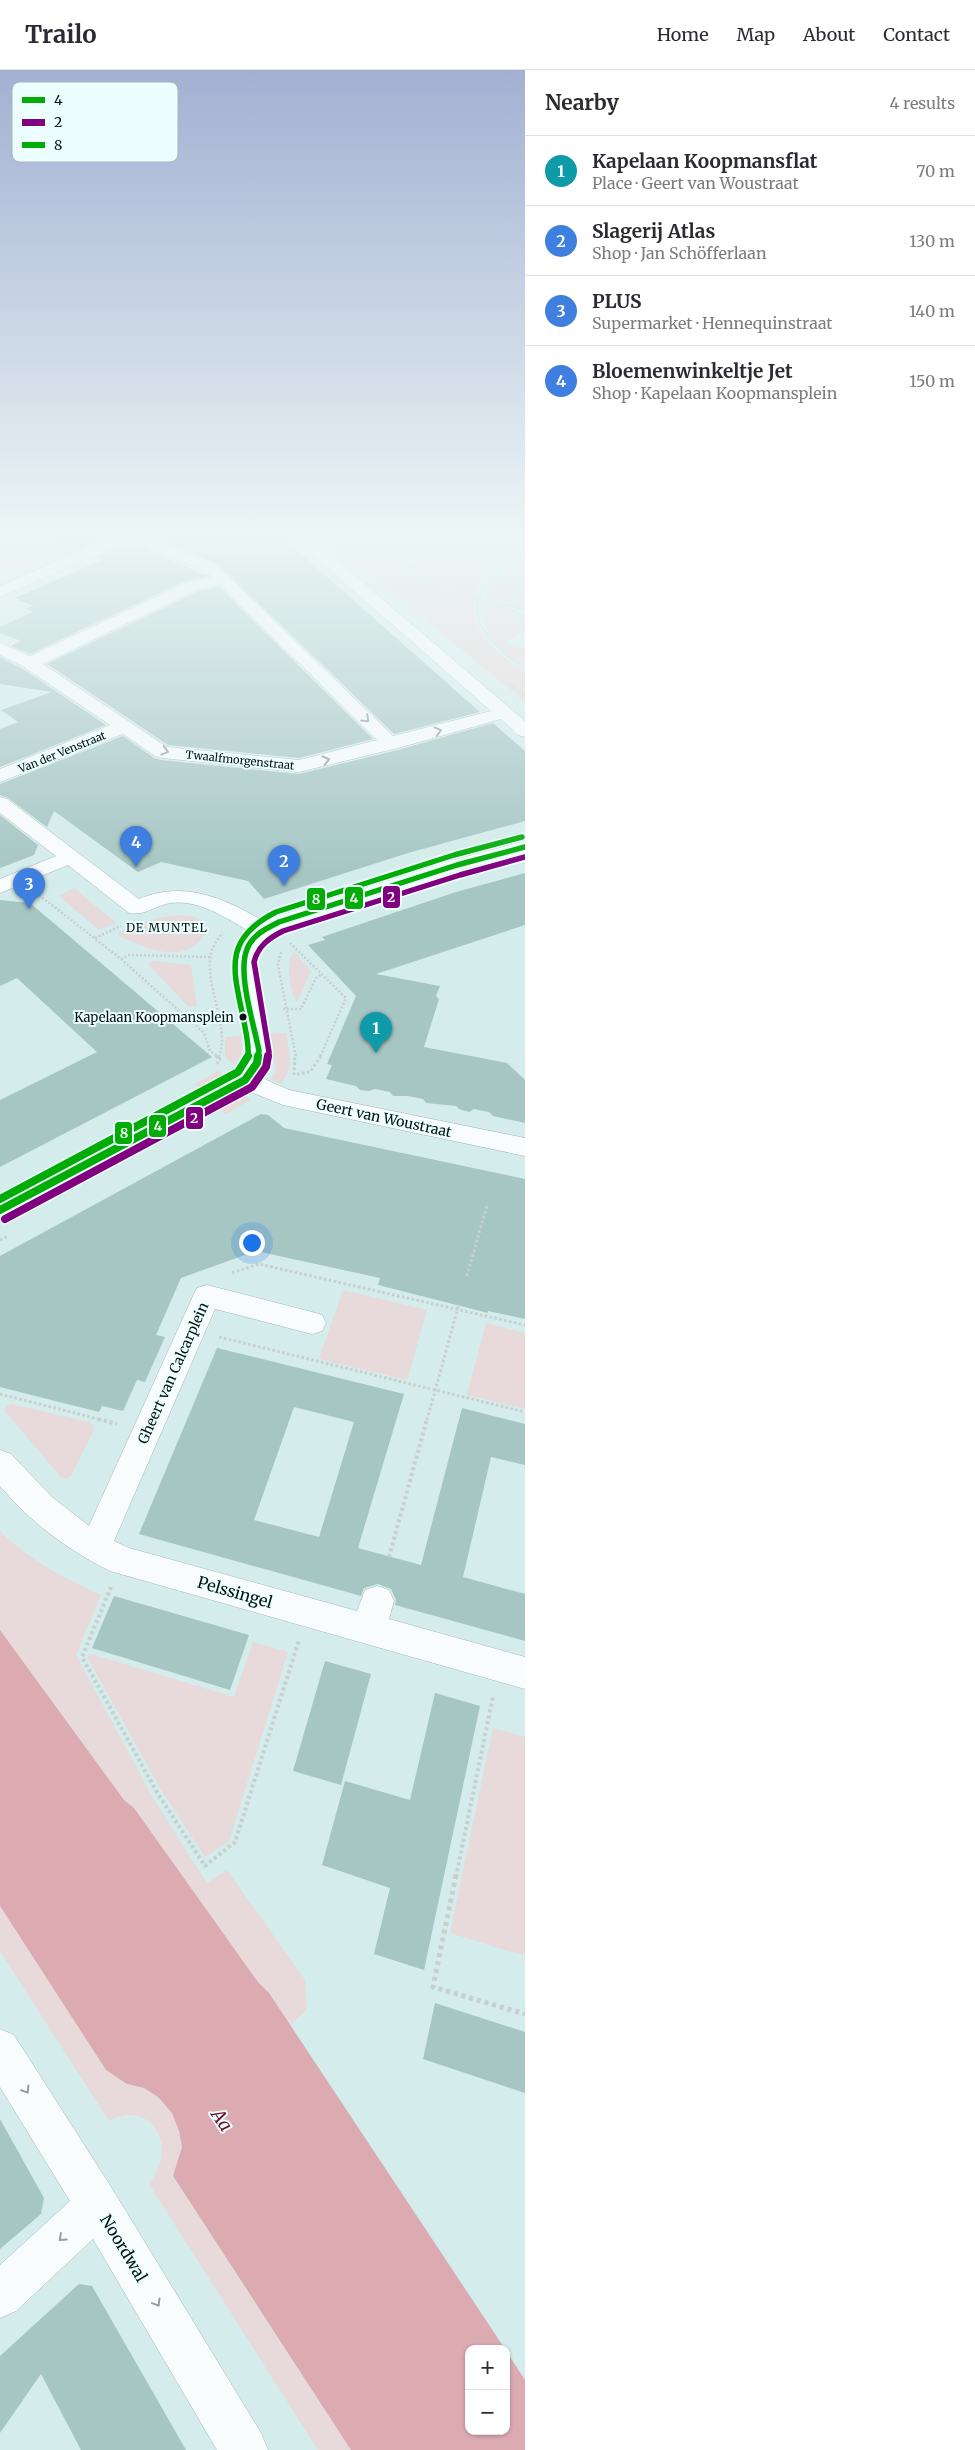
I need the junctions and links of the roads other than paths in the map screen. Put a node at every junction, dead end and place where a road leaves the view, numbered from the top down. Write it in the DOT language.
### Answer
graph roads {
  1 [pos="4,650"];
  2 [pos="57,650"];
  3 [pos="295,650"];
  4 [pos="431,650"];
  5 [pos="30,663"];
  6 [pos="504,713"];
  7 [pos="123,727"];
  8 [pos="525,731"];
  9 [pos="391,744"];
  10 [pos="0,776"];
  11 [pos="0,803"];
  12 [pos="525,847"];
  13 [pos="70,857"];
  14 [pos="9,883"];
  15 [pos="262,930"];
  16 [pos="245,1080"];
  17 [pos="525,1147"];
  18 [pos="0,1210"];
  19 [pos="312,1323"];
  20 [pos="0,1463"];
  21 [pos="109,1554"];
  22 [pos="512,1669"];
  23 [pos="0,2049"];
  24 [pos="98,2205"];
  25 [pos="0,2295"];
  26 [pos="244,2450"];
  1 -- 5 [label="street, Twaalfmorgenstraat"];
  2 -- 5 [label="street"];
  3 -- 9 [label="street, one-way"];
  4 -- 6 [label="street"];
  5 -- 7 [label="street, Twaalfmorgenstraat"];
  6 -- 8 [label="street"];
  9 -- 6 [label="street, Twaalfmorgenstraat, one-way"];
  7 -- 9 [label="street, Twaalfmorgenstraat, one-way"];
  7 -- 10 [label="street, Van der Venstraat"];
  11 -- 13 [label="street"];
  12 -- 15 [label="street"];
  13 -- 14 [label="street"];
  13 -- 15 [label="street"];
  15 -- 16 [label="street"];
  16 -- 17 [label="street, Geert van Woustraat"];
  16 -- 18 [label="street"];
  19 -- 21 [label="street, Gheert van Calcarplein"];
  20 -- 21 [label="street, Pelssingel"];
  21 -- 22 [label="street, Pelssingel"];
  23 -- 24 [label="street, Noordwal, one-way"];
  24 -- 25 [label="street, one-way"];
  24 -- 26 [label="street, Noordwal, one-way"];
}
